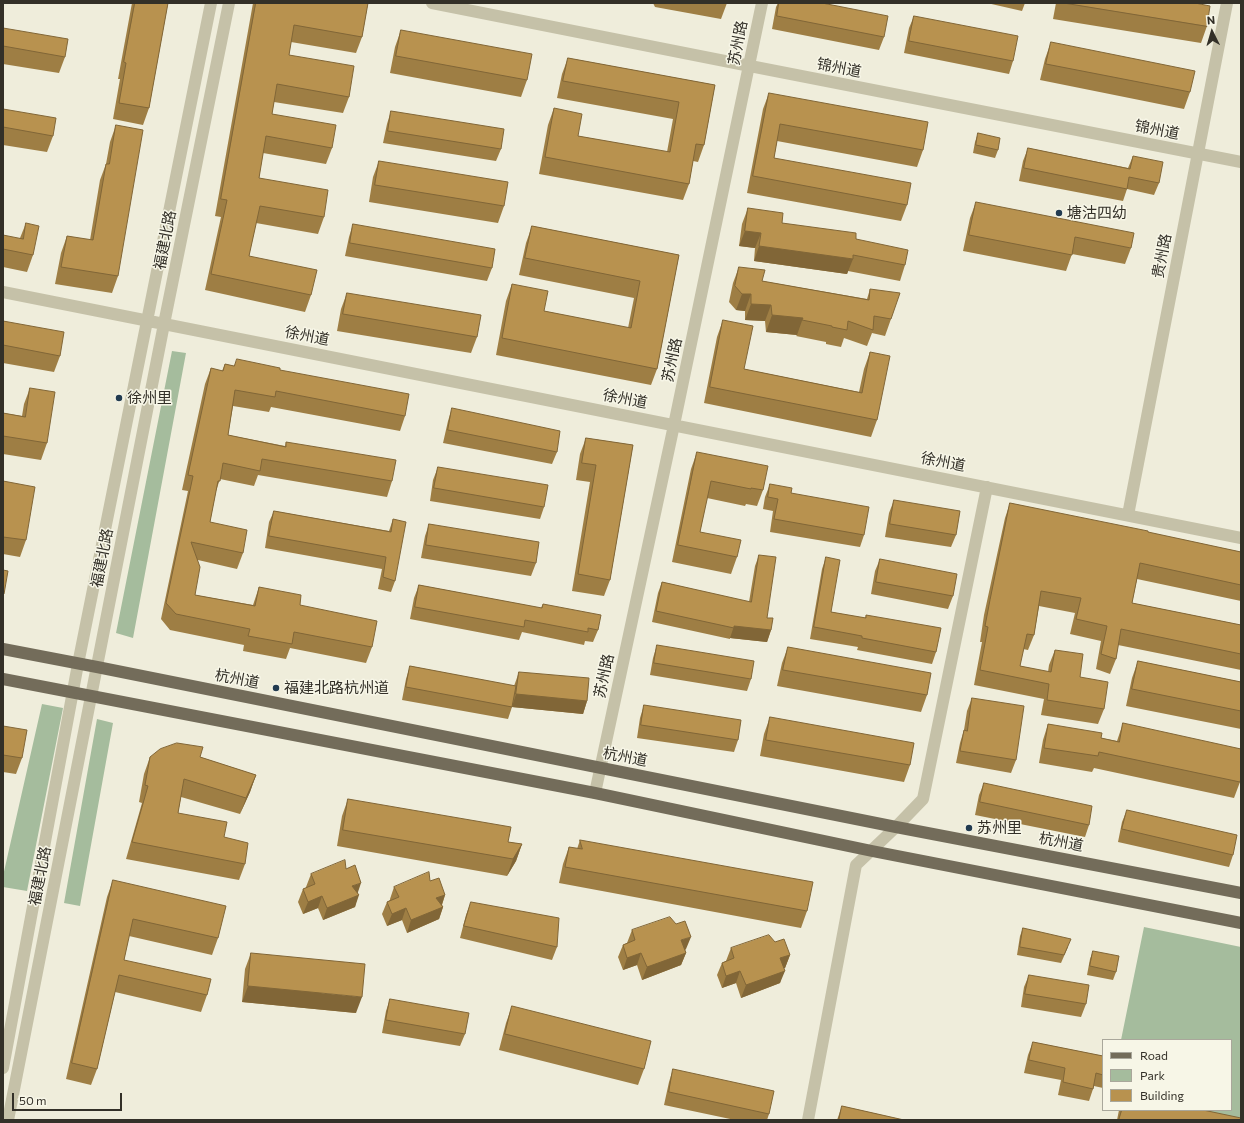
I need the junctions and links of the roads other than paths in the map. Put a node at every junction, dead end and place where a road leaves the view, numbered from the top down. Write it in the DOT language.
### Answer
graph roads {
  1 [pos="211,3"];
  2 [pos="229,3"];
  3 [pos="432,3"];
  4 [pos="762,3"];
  5 [pos="1227,3"];
  6 [pos="750,66"];
  7 [pos="1199,154"];
  8 [pos="1241,162"];
  9 [pos="3,292"];
  10 [pos="148,320"];
  11 [pos="164,324"];
  12 [pos="674,425"];
  13 [pos="987,487"];
  14 [pos="1128,515"];
  15 [pos="1241,538"];
  16 [pos="3,649"];
  17 [pos="78,664"];
  18 [pos="97,667"];
  19 [pos="3,679"];
  20 [pos="73,692"];
  21 [pos="91,696"];
  22 [pos="600,768"];
  23 [pos="595,793"];
  24 [pos="896,827"];
  25 [pos="872,851"];
  26 [pos="1241,894"];
  27 [pos="1241,923"];
  28 [pos="3,1068"];
  29 [pos="8,1120"];
  30 [pos="808,1120"];
  1 -- 10 [label="street, 福建北路"];
  2 -- 11 [label="street, 福建北路"];
  3 -- 6 [label="street, 锦州道"];
  4 -- 6 [label="street, 苏州路"];
  5 -- 7 [label="street, 贵州路"];
  6 -- 7 [label="street, 锦州道"];
  6 -- 12 [label="street, 苏州路"];
  7 -- 8 [label="street, 锦州道"];
  7 -- 14 [label="street, 贵州路"];
  9 -- 10 [label="street, 徐州道"];
  10 -- 11 [label="street, 徐州道"];
  10 -- 17 [label="street, 福建北路"];
  11 -- 12 [label="street, 徐州道"];
  11 -- 18 [label="street, 福建北路"];
  12 -- 13 [label="street, 徐州道"];
  12 -- 22 [label="street, 苏州路"];
  13 -- 14 [label="street, 徐州道"];
  13 -- 24 [label="street"];
  14 -- 15 [label="street, 徐州道"];
  16 -- 17 [label="main road, 杭州道"];
  17 -- 18 [label="main road, 杭州道"];
  17 -- 20 [label="street, 福建北路"];
  18 -- 21 [label="street, 福建北路"];
  18 -- 22 [label="main road, 杭州道"];
  19 -- 20 [label="main road"];
  20 -- 21 [label="main road"];
  20 -- 28 [label="street, 福建北路"];
  21 -- 23 [label="main road"];
  21 -- 29 [label="street, 福建北路"];
  22 -- 23 [label="street, 苏州路"];
  22 -- 24 [label="main road, 杭州道"];
  23 -- 25 [label="main road"];
  24 -- 25 [label="street"];
  24 -- 26 [label="main road, 杭州道"];
  25 -- 27 [label="main road"];
  25 -- 30 [label="street"];
}
